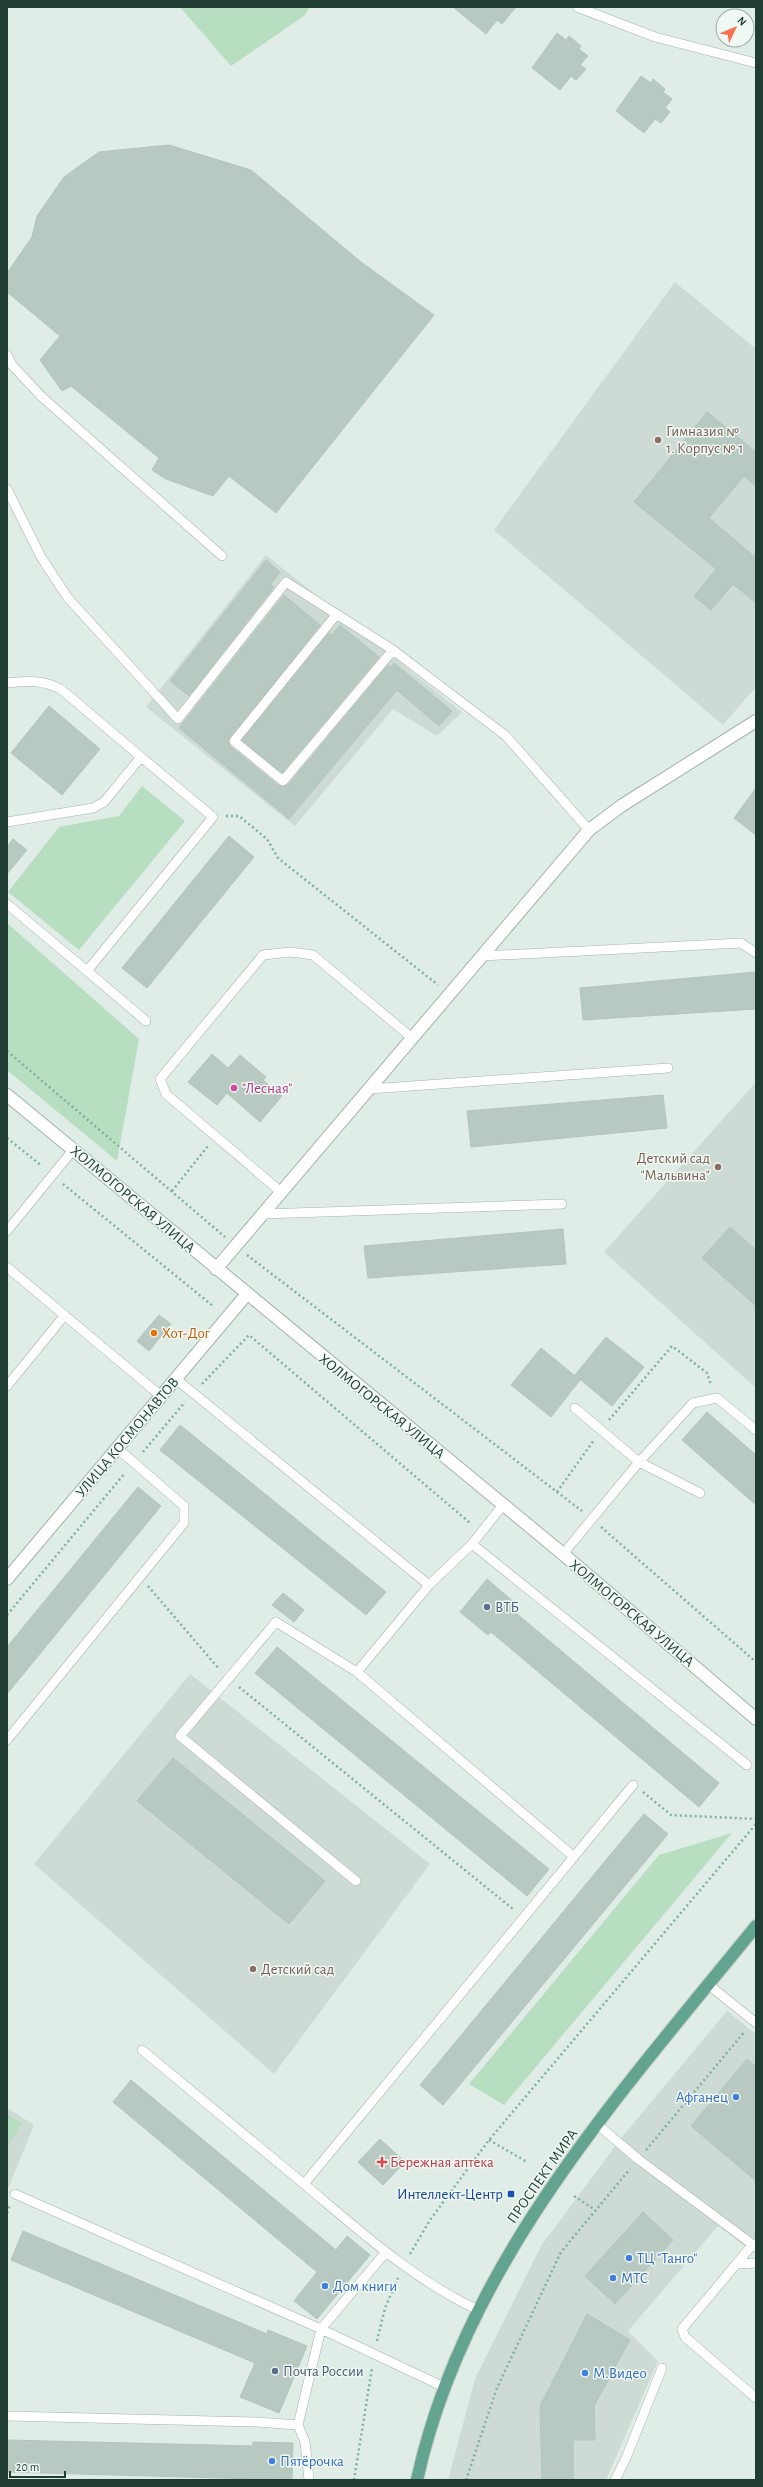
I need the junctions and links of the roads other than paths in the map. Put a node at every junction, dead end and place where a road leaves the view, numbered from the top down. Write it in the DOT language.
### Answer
graph roads {
  1 [pos="577,7"];
  2 [pos="756,63"];
  3 [pos="7,355"];
  4 [pos="7,489"];
  5 [pos="222,556"];
  6 [pos="336,615"];
  7 [pos="393,650"];
  8 [pos="7,683"];
  9 [pos="756,721"];
  10 [pos="141,757"];
  11 [pos="7,822"];
  12 [pos="589,830"];
  13 [pos="7,904"];
  14 [pos="756,953"];
  15 [pos="482,956"];
  16 [pos="87,971"];
  17 [pos="146,1021"];
  18 [pos="412,1038"];
  19 [pos="668,1068"];
  20 [pos="369,1089"];
  21 [pos="7,1095"];
  22 [pos="73,1150"];
  23 [pos="281,1192"];
  24 [pos="562,1204"];
  25 [pos="262,1214"];
  26 [pos="7,1231"];
  27 [pos="7,1267"];
  28 [pos="216,1268"];
  29 [pos="247,1294"];
  30 [pos="65,1315"];
  31 [pos="176,1379"];
  32 [pos="7,1386"];
  33 [pos="162,1396"];
  34 [pos="575,1408"];
  35 [pos="756,1430"];
  36 [pos="117,1448"];
  37 [pos="639,1462"];
  38 [pos="700,1493"];
  39 [pos="503,1506"];
  40 [pos="472,1544"];
  41 [pos="563,1554"];
  42 [pos="7,1580"];
  43 [pos="430,1585"];
  44 [pos="357,1672"];
  45 [pos="756,1719"];
  46 [pos="7,1740"];
  47 [pos="747,1765"];
  48 [pos="634,1785"];
  49 [pos="573,1856"];
  50 [pos="356,1881"];
  51 [pos="756,1926"];
  52 [pos="709,1985"];
  53 [pos="755,2022"];
  54 [pos="142,2050"];
  55 [pos="598,2125"];
  56 [pos="304,2184"];
  57 [pos="15,2194"];
  58 [pos="755,2246"];
  59 [pos="386,2252"];
  60 [pos="756,2263"];
  61 [pos="736,2264"];
  62 [pos="478,2310"];
  63 [pos="321,2329"];
  64 [pos="662,2368"];
  65 [pos="444,2387"];
  66 [pos="756,2398"];
  67 [pos="7,2416"];
  68 [pos="298,2425"];
  69 [pos="309,2480"];
  70 [pos="417,2480"];
  71 [pos="614,2480"];
  1 -- 2 [label="lane"];
  3 -- 5 [label="lane"];
  4 -- 6 [label="lane"];
  6 -- 7 [label="lane"];
  6 -- 7 [label="lane"];
  7 -- 12 [label="lane"];
  8 -- 10 [label="lane"];
  9 -- 12 [label="street"];
  10 -- 11 [label="lane"];
  10 -- 16 [label="lane"];
  12 -- 15 [label="street"];
  13 -- 16 [label="lane"];
  14 -- 15 [label="lane"];
  15 -- 18 [label="street"];
  16 -- 17 [label="lane"];
  18 -- 20 [label="street"];
  18 -- 23 [label="lane"];
  19 -- 20 [label="lane"];
  20 -- 23 [label="street"];
  21 -- 22 [label="street, ХОЛМОГОРСКАЯ УЛИЦА"];
  22 -- 26 [label="lane"];
  22 -- 28 [label="street, ХОЛМОГОРСКАЯ УЛИЦА"];
  23 -- 25 [label="street"];
  24 -- 25 [label="lane"];
  25 -- 28 [label="street"];
  27 -- 30 [label="lane"];
  28 -- 29 [label="street, ХОЛМОГОРСКАЯ УЛИЦА"];
  29 -- 31 [label="street, УЛИЦА КОСМОНАВТОВ"];
  29 -- 39 [label="street, ХОЛМОГОРСКАЯ УЛИЦА"];
  30 -- 32 [label="lane"];
  30 -- 33 [label="lane"];
  31 -- 33 [label="street, УЛИЦА КОСМОНАВТОВ"];
  31 -- 43 [label="lane"];
  33 -- 36 [label="street, УЛИЦА КОСМОНАВТОВ"];
  34 -- 37 [label="lane"];
  35 -- 37 [label="lane"];
  36 -- 42 [label="street, УЛИЦА КОСМОНАВТОВ"];
  36 -- 46 [label="lane"];
  37 -- 38 [label="lane"];
  37 -- 41 [label="lane"];
  39 -- 40 [label="lane"];
  39 -- 41 [label="street, ХОЛМОГОРСКАЯ УЛИЦА"];
  40 -- 43 [label="lane"];
  40 -- 47 [label="lane"];
  41 -- 45 [label="street, ХОЛМОГОРСКАЯ УЛИЦА"];
  43 -- 44 [label="lane"];
  44 -- 49 [label="lane"];
  44 -- 50 [label="lane"];
  48 -- 49 [label="lane"];
  49 -- 56 [label="lane"];
  51 -- 52 [label="main road, ПРОСПЕКТ МИРА"];
  52 -- 53 [label="lane"];
  52 -- 55 [label="main road, ПРОСПЕКТ МИРА"];
  54 -- 56 [label="lane"];
  55 -- 58 [label="lane"];
  55 -- 62 [label="main road, ПРОСПЕКТ МИРА"];
  56 -- 59 [label="lane"];
  57 -- 63 [label="lane"];
  58 -- 61 [label="lane"];
  59 -- 62 [label="lane"];
  59 -- 63 [label="lane"];
  60 -- 61 [label="lane"];
  61 -- 66 [label="lane"];
  62 -- 65 [label="main road, ПРОСПЕКТ МИРА"];
  63 -- 65 [label="lane"];
  63 -- 68 [label="lane"];
  64 -- 71 [label="lane"];
  65 -- 70 [label="main road, ПРОСПЕКТ МИРА"];
  67 -- 68 [label="lane"];
  68 -- 69 [label="lane"];
}
